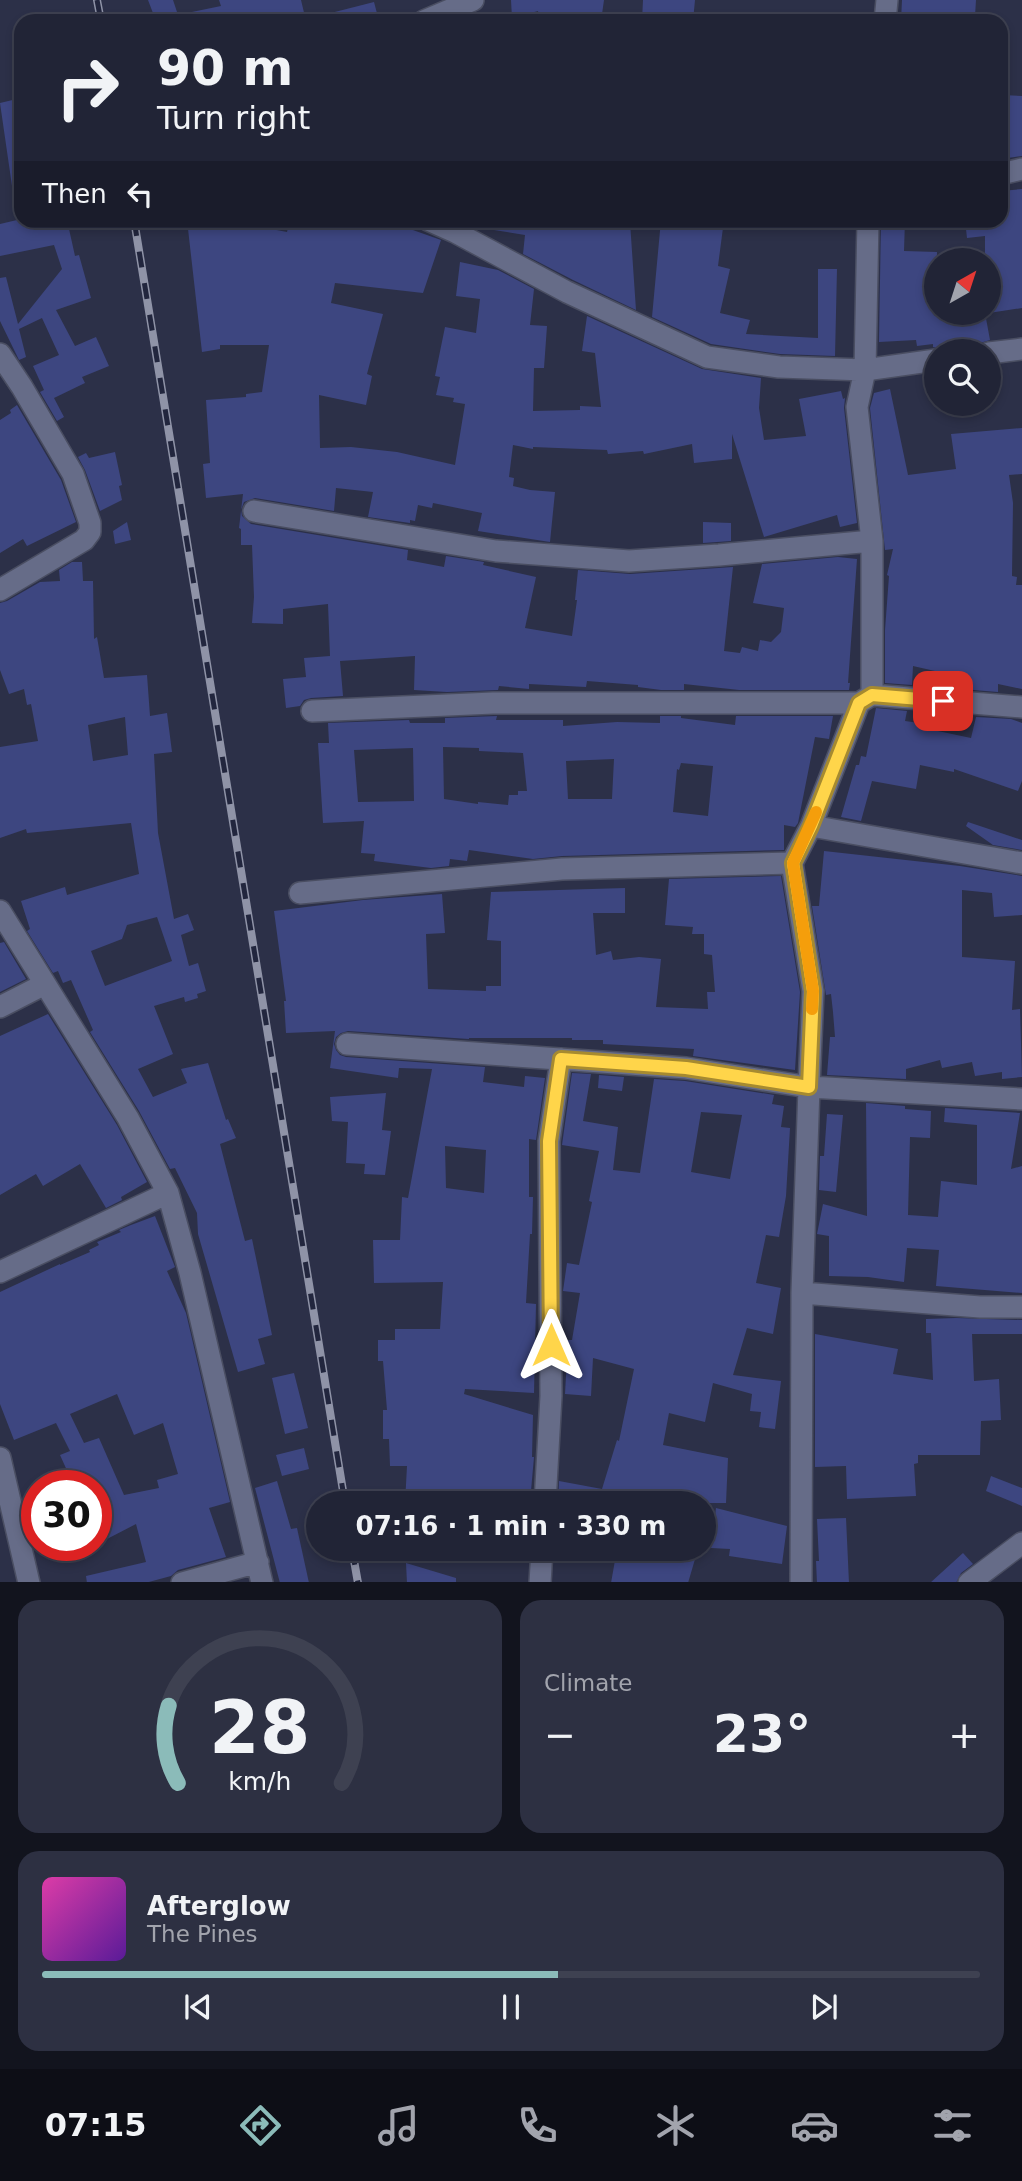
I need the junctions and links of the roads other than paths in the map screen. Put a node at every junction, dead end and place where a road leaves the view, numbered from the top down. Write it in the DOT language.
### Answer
graph roads {
  1 [pos="473,0"];
  2 [pos="444,14"];
  3 [pos="446,228"];
  4 [pos="868,228"];
  5 [pos="1022,349"];
  6 [pos="1001,352"];
  7 [pos="0,354"];
  8 [pos="924,362"];
  9 [pos="865,370"];
  10 [pos="254,511"];
  11 [pos="872,541"];
  12 [pos="0,590"];
  13 [pos="865,699"];
  14 [pos="1022,707"];
  15 [pos="312,711"];
  16 [pos="811,826"];
  17 [pos="793,863"];
  18 [pos="1022,863"];
  19 [pos="300,892"];
  20 [pos="0,911"];
  21 [pos="45,984"];
  22 [pos="0,1007"];
  23 [pos="348,1044"];
  24 [pos="561,1059"];
  25 [pos="809,1087"];
  26 [pos="1022,1099"];
  27 [pos="168,1193"];
  28 [pos="0,1272"];
  29 [pos="802,1293"];
  30 [pos="1022,1307"];
  31 [pos="0,1458"];
  32 [pos="546,1491"];
  33 [pos="1022,1543"];
  34 [pos="541,1561"];
  35 [pos="260,1572"];
  36 [pos="29,1582"];
  37 [pos="189,1582"];
  38 [pos="540,1582"];
  39 [pos="801,1582"];
  40 [pos="970,1582"];
  1 -- 2 [label="street"];
  3 -- 9 [label="street"];
  4 -- 9 [label="street"];
  5 -- 6 [label="street"];
  7 -- 12 [label="street"];
  8 -- 9 [label="street"];
  9 -- 11 [label="street"];
  10 -- 11 [label="street"];
  11 -- 13 [label="street"];
  13 -- 14 [label="street"];
  13 -- 15 [label="street"];
  13 -- 16 [label="street"];
  16 -- 17 [label="street"];
  16 -- 18 [label="street"];
  17 -- 19 [label="street"];
  17 -- 25 [label="street"];
  20 -- 21 [label="street"];
  21 -- 22 [label="street"];
  21 -- 27 [label="street"];
  23 -- 24 [label="street"];
  24 -- 25 [label="street"];
  24 -- 32 [label="street"];
  25 -- 26 [label="street"];
  25 -- 29 [label="street"];
  27 -- 28 [label="street"];
  27 -- 35 [label="street"];
  29 -- 30 [label="street"];
  29 -- 39 [label="street"];
  31 -- 36 [label="street"];
  33 -- 40 [label="street"];
  34 -- 38 [label="street"];
  35 -- 37 [label="street"];
}
